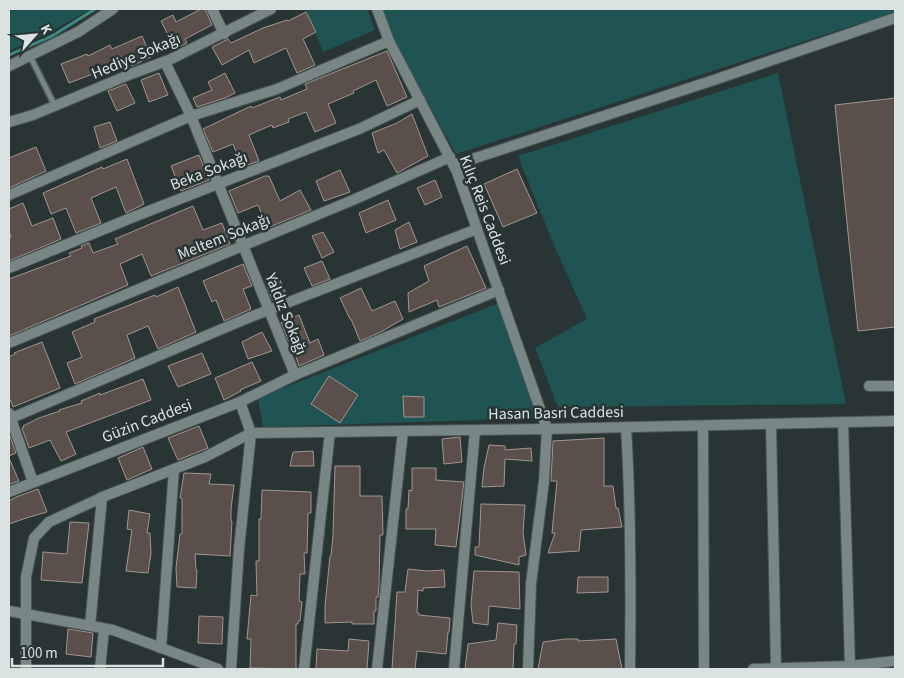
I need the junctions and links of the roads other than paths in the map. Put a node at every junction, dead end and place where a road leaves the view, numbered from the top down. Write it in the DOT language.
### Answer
graph roads {
  1 [pos="113,9"];
  2 [pos="212,9"];
  3 [pos="271,9"];
  4 [pos="377,9"];
  5 [pos="895,18"];
  6 [pos="224,34"];
  7 [pos="389,41"];
  8 [pos="30,56"];
  9 [pos="164,62"];
  10 [pos="9,66"];
  11 [pos="420,100"];
  12 [pos="56,106"];
  13 [pos="191,116"];
  14 [pos="9,122"];
  15 [pos="452,161"];
  16 [pos="218,184"];
  17 [pos="9,195"];
  18 [pos="477,229"];
  19 [pos="242,246"];
  20 [pos="9,268"];
  21 [pos="499,290"];
  22 [pos="268,310"];
  23 [pos="9,342"];
  24 [pos="295,375"];
  25 [pos="869,386"];
  26 [pos="895,386"];
  27 [pos="240,402"];
  28 [pos="9,416"];
  29 [pos="895,421"];
  30 [pos="842,422"];
  31 [pos="771,424"];
  32 [pos="703,426"];
  33 [pos="626,427"];
  34 [pos="547,429"];
  35 [pos="475,430"];
  36 [pos="403,431"];
  37 [pos="330,432"];
  38 [pos="251,433"];
  39 [pos="174,469"];
  40 [pos="33,482"];
  41 [pos="9,492"];
  42 [pos="102,497"];
  43 [pos="9,611"];
  44 [pos="26,614"];
  45 [pos="90,626"];
  46 [pos="104,629"];
  47 [pos="161,648"];
  48 [pos="895,662"];
  49 [pos="850,666"];
  50 [pos="875,666"];
  51 [pos="776,668"];
  52 [pos="26,669"];
  53 [pos="100,669"];
  54 [pos="218,669"];
  55 [pos="231,669"];
  56 [pos="304,669"];
  57 [pos="377,669"];
  58 [pos="454,669"];
  59 [pos="528,669"];
  60 [pos="630,669"];
  61 [pos="704,669"];
  62 [pos="753,669"];
  1 -- 8 [label="street"];
  2 -- 6 [label="street"];
  3 -- 6 [label="street, Hediye Sokağı"];
  4 -- 7 [label="street, Kılıç Reis Caddesi"];
  5 -- 15 [label="street, Meltem Sokağı"];
  6 -- 9 [label="street, Hediye Sokağı"];
  7 -- 11 [label="street, Kılıç Reis Caddesi"];
  7 -- 13 [label="street"];
  8 -- 10 [label="street"];
  8 -- 12 [label="lane"];
  9 -- 12 [label="street, Hediye Sokağı"];
  9 -- 13 [label="street, Yaldız Sokağı"];
  11 -- 15 [label="street, Kılıç Reis Caddesi"];
  11 -- 16 [label="street, Beka Sokağı"];
  12 -- 14 [label="street, Hediye Sokağı"];
  13 -- 16 [label="street, Yaldız Sokağı"];
  13 -- 17 [label="street"];
  15 -- 18 [label="street, Kılıç Reis Caddesi"];
  15 -- 19 [label="street, Meltem Sokağı"];
  16 -- 19 [label="street, Yaldız Sokağı"];
  16 -- 20 [label="street, Beka Sokağı"];
  18 -- 21 [label="street, Kılıç Reis Caddesi"];
  18 -- 22 [label="street"];
  19 -- 22 [label="street, Yaldız Sokağı"];
  19 -- 23 [label="street, Meltem Sokağı"];
  21 -- 24 [label="street, Yaldız Sokağı"];
  21 -- 34 [label="street, Kılıç Reis Caddesi"];
  22 -- 24 [label="street, Yaldız Sokağı"];
  22 -- 28 [label="street"];
  24 -- 27 [label="street, Güzin Caddesi"];
  25 -- 26 [label="street"];
  27 -- 38 [label="street"];
  27 -- 40 [label="street, Güzin Caddesi"];
  28 -- 40 [label="street"];
  29 -- 30 [label="street, Hasan Basri Caddesi"];
  30 -- 31 [label="street, Hasan Basri Caddesi"];
  30 -- 49 [label="street"];
  31 -- 32 [label="street, Hasan Basri Caddesi"];
  31 -- 51 [label="street"];
  32 -- 33 [label="street, Hasan Basri Caddesi"];
  32 -- 61 [label="street"];
  33 -- 34 [label="street, Hasan Basri Caddesi"];
  33 -- 60 [label="street"];
  34 -- 35 [label="street, Hasan Basri Caddesi"];
  34 -- 59 [label="street"];
  35 -- 36 [label="street, Hasan Basri Caddesi"];
  35 -- 58 [label="street"];
  36 -- 37 [label="street, Hasan Basri Caddesi"];
  36 -- 57 [label="street"];
  37 -- 38 [label="street, Hasan Basri Caddesi"];
  37 -- 56 [label="street"];
  38 -- 39 [label="street"];
  38 -- 55 [label="street"];
  39 -- 42 [label="street"];
  39 -- 47 [label="street"];
  40 -- 41 [label="street, Güzin Caddesi"];
  42 -- 44 [label="street"];
  42 -- 45 [label="street"];
  43 -- 44 [label="street"];
  44 -- 45 [label="street"];
  44 -- 52 [label="street"];
  45 -- 46 [label="street"];
  46 -- 47 [label="street"];
  46 -- 53 [label="street"];
  47 -- 54 [label="street"];
  48 -- 50 [label="street"];
  49 -- 50 [label="street"];
  49 -- 51 [label="street"];
  51 -- 62 [label="street"];
}
